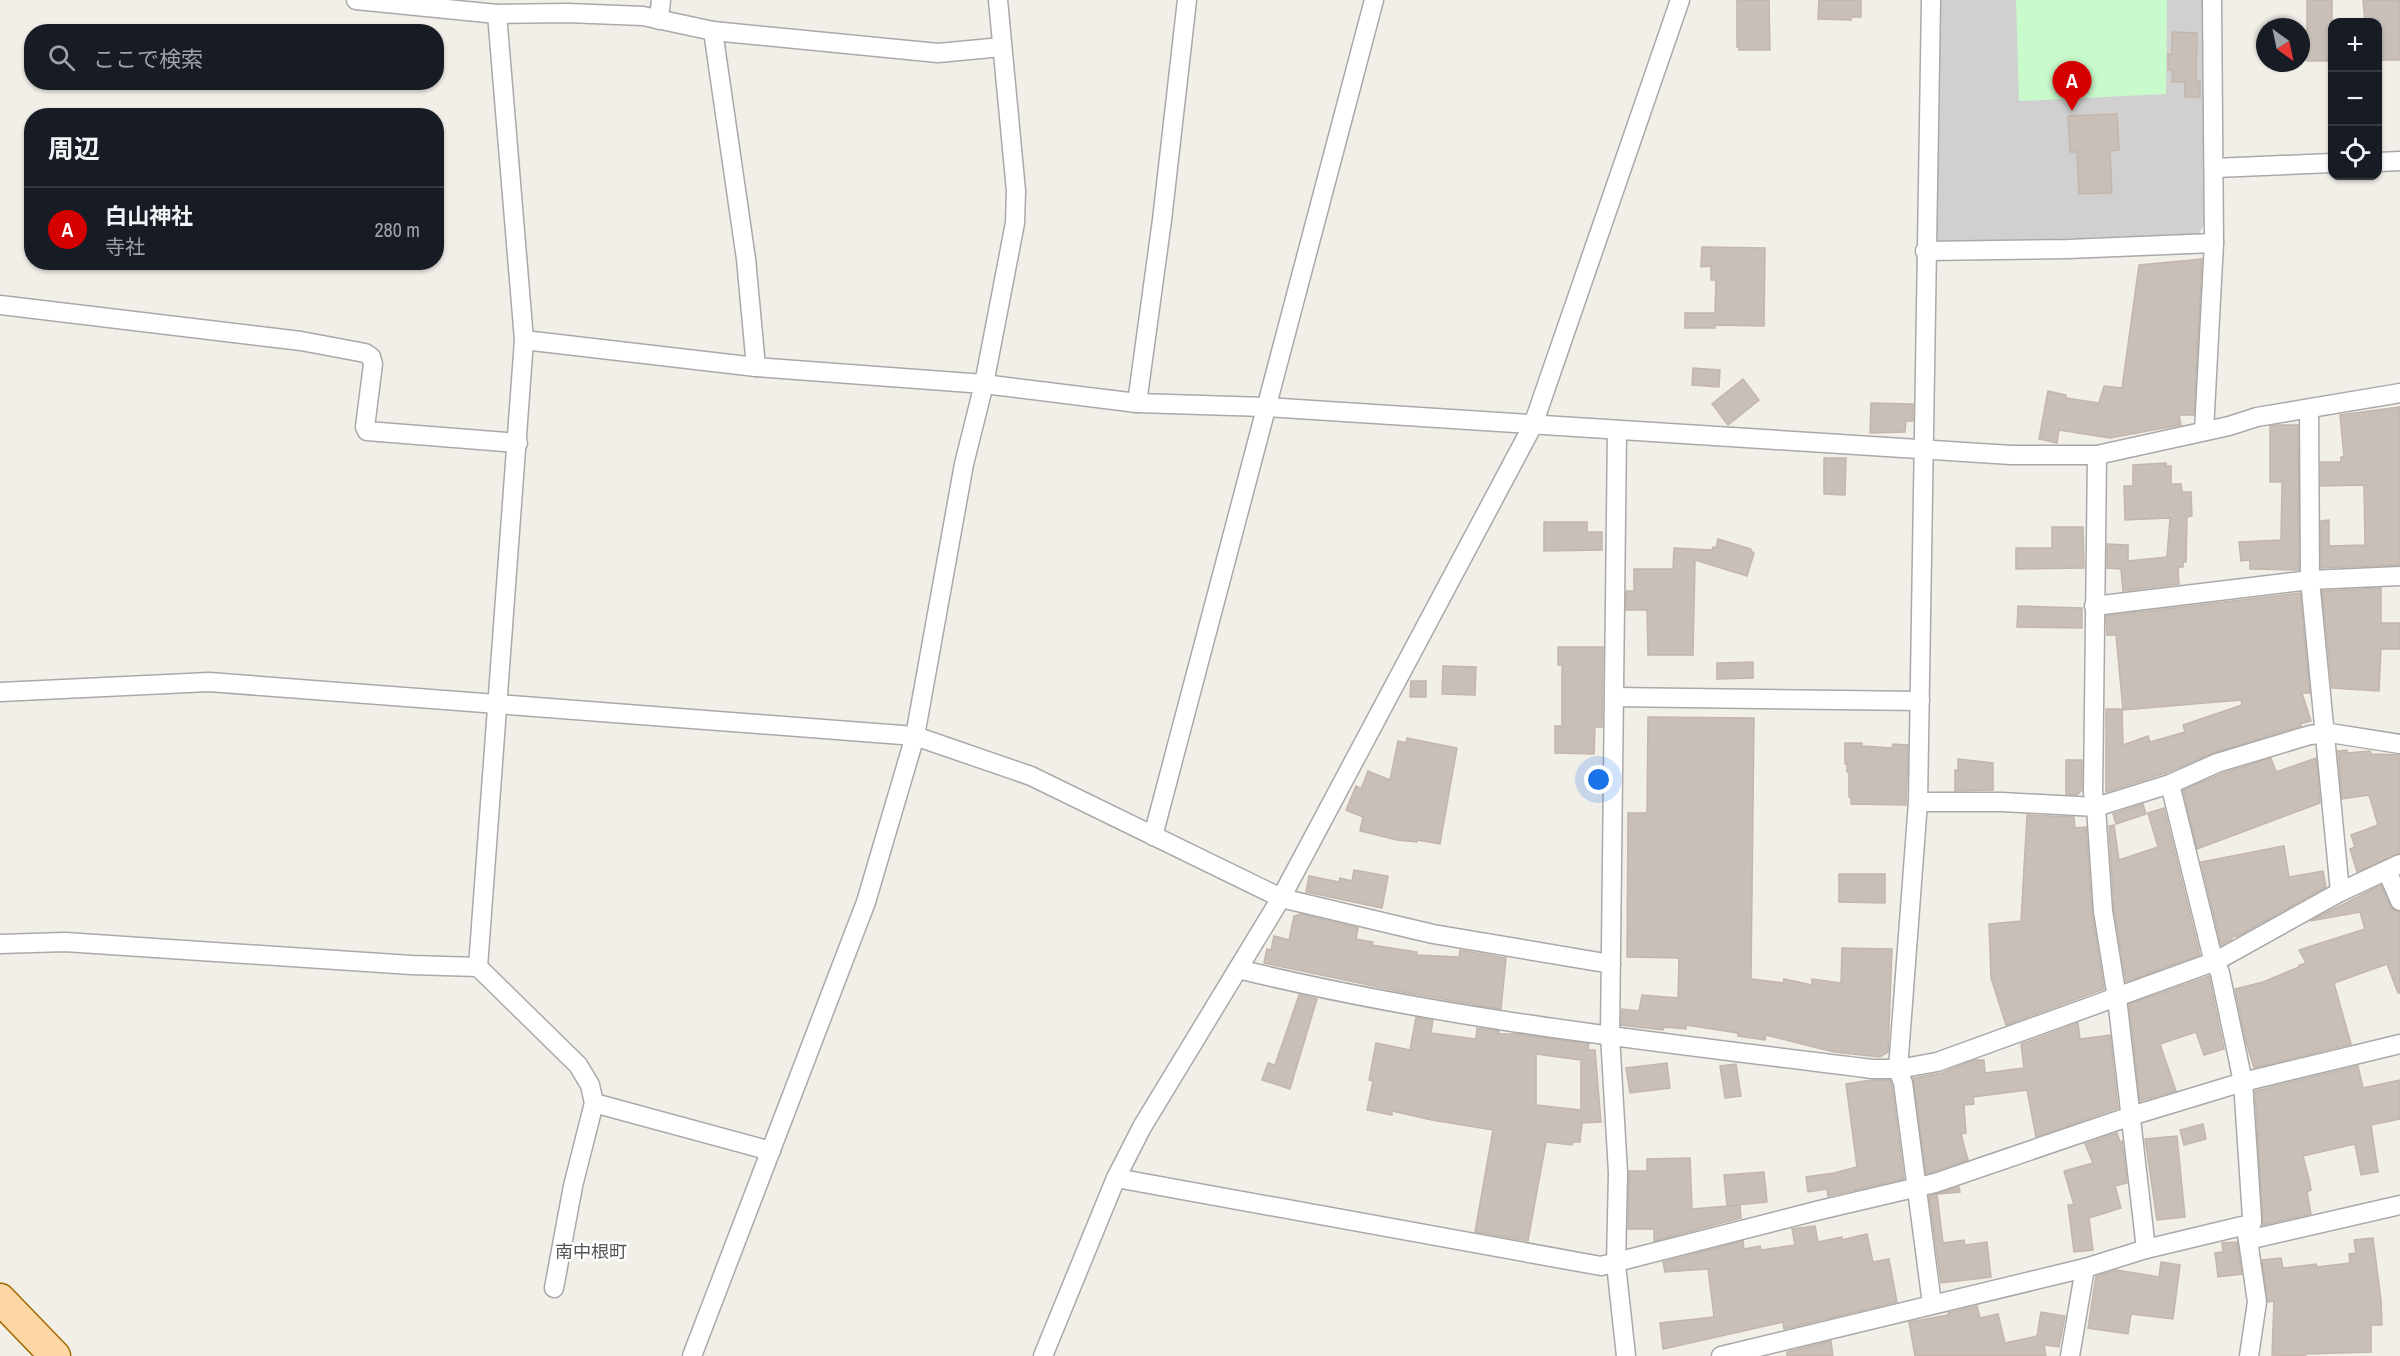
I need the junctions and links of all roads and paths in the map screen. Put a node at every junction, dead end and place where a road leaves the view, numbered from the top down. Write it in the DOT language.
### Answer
graph roads {
  1 [pos="356,0"];
  2 [pos="661,0"];
  3 [pos="998,0"];
  4 [pos="1187,0"];
  5 [pos="1374,0"];
  6 [pos="1680,0"];
  7 [pos="1931,0"];
  8 [pos="2212,0"];
  9 [pos="444,5"];
  10 [pos="497,14"];
  11 [pos="659,20"];
  12 [pos="713,31"];
  13 [pos="1002,47"];
  14 [pos="2400,161"];
  15 [pos="2382,162"];
  16 [pos="2328,163"];
  17 [pos="2215,168"];
  18 [pos="2214,243"];
  19 [pos="1925,251"];
  20 [pos="0,305"];
  21 [pos="524,340"];
  22 [pos="756,367"];
  23 [pos="984,384"];
  24 [pos="2400,393"];
  25 [pos="1137,403"];
  26 [pos="1265,408"];
  27 [pos="2309,409"];
  28 [pos="1533,425"];
  29 [pos="1617,430"];
  30 [pos="2204,431"];
  31 [pos="518,443"];
  32 [pos="1925,451"];
  33 [pos="2097,455"];
  34 [pos="2400,576"];
  35 [pos="2310,580"];
  36 [pos="2094,606"];
  37 [pos="0,692"];
  38 [pos="1614,697"];
  39 [pos="1920,701"];
  40 [pos="498,703"];
  41 [pos="2323,733"];
  42 [pos="915,736"];
  43 [pos="2400,744"];
  44 [pos="2170,784"];
  45 [pos="1918,802"];
  46 [pos="2096,807"];
  47 [pos="1153,836"];
  48 [pos="2394,867"];
  49 [pos="2340,892"];
  50 [pos="1281,898"];
  51 [pos="2400,901"];
  52 [pos="0,944"];
  53 [pos="2216,961"];
  54 [pos="1611,964"];
  55 [pos="478,967"];
  56 [pos="1238,969"];
  57 [pos="2117,998"];
  58 [pos="1610,1035"];
  59 [pos="2400,1044"];
  60 [pos="1898,1069"];
  61 [pos="2243,1082"];
  62 [pos="594,1103"];
  63 [pos="2131,1116"];
  64 [pos="771,1151"];
  65 [pos="1116,1178"];
  66 [pos="1918,1187"];
  67 [pos="2400,1205"];
  68 [pos="2247,1235"];
  69 [pos="2146,1249"];
  70 [pos="1616,1264"];
  71 [pos="2085,1268"];
  72 [pos="554,1288"];
  73 [pos="0,1299"];
  74 [pos="1932,1304"];
  75 [pos="52,1355"];
  76 [pos="692,1356"];
  77 [pos="1043,1356"];
  78 [pos="1626,1356"];
  79 [pos="1721,1356"];
  80 [pos="2070,1356"];
  81 [pos="2248,1356"];
  1 -- 9 [label="street"];
  2 -- 11 [label="street"];
  3 -- 13 [label="street"];
  4 -- 25 [label="street"];
  5 -- 26 [label="street"];
  6 -- 28 [label="street"];
  7 -- 19 [label="street"];
  8 -- 17 [label="street"];
  9 -- 10 [label="street"];
  10 -- 11 [label="street"];
  10 -- 21 [label="street"];
  11 -- 12 [label="street"];
  12 -- 13 [label="street"];
  12 -- 22 [label="street"];
  13 -- 23 [label="street"];
  14 -- 15 [label="street"];
  16 -- 17 [label="street"];
  17 -- 18 [label="street"];
  18 -- 19 [label="street"];
  18 -- 30 [label="street"];
  19 -- 32 [label="street"];
  20 -- 31 [label="street"];
  21 -- 22 [label="street"];
  21 -- 31 [label="street"];
  22 -- 23 [label="street"];
  23 -- 25 [label="street"];
  23 -- 42 [label="street"];
  24 -- 27 [label="street"];
  25 -- 26 [label="street"];
  26 -- 28 [label="street"];
  26 -- 47 [label="street"];
  27 -- 30 [label="street"];
  27 -- 35 [label="street"];
  28 -- 29 [label="street"];
  28 -- 50 [label="street"];
  29 -- 32 [label="street"];
  29 -- 38 [label="street"];
  30 -- 33 [label="street"];
  31 -- 40 [label="street"];
  32 -- 33 [label="street"];
  32 -- 39 [label="street"];
  33 -- 36 [label="street"];
  34 -- 35 [label="street"];
  35 -- 36 [label="street"];
  35 -- 41 [label="street"];
  36 -- 46 [label="street"];
  37 -- 40 [label="street"];
  38 -- 39 [label="street"];
  38 -- 54 [label="street"];
  39 -- 45 [label="street"];
  40 -- 42 [label="street"];
  40 -- 55 [label="street"];
  41 -- 43 [label="street"];
  41 -- 44 [label="street"];
  41 -- 49 [label="street"];
  42 -- 47 [label="street"];
  42 -- 64 [label="street"];
  44 -- 46 [label="street"];
  44 -- 53 [label="street"];
  45 -- 46 [label="street"];
  45 -- 60 [label="street"];
  46 -- 57 [label="street"];
  47 -- 50 [label="street"];
  48 -- 49 [label="street"];
  48 -- 51 [label="street"];
  49 -- 53 [label="street"];
  50 -- 54 [label="street"];
  50 -- 56 [label="street"];
  52 -- 55 [label="street"];
  53 -- 57 [label="street"];
  53 -- 61 [label="street"];
  54 -- 58 [label="street"];
  55 -- 62 [label="street"];
  56 -- 58 [label="street"];
  56 -- 65 [label="street"];
  57 -- 60 [label="street"];
  57 -- 63 [label="street"];
  58 -- 60 [label="street"];
  58 -- 70 [label="street"];
  59 -- 61 [label="street"];
  60 -- 66 [label="street"];
  61 -- 63 [label="street"];
  61 -- 68 [label="street"];
  62 -- 64 [label="street"];
  62 -- 72 [label="street"];
  63 -- 66 [label="street"];
  63 -- 69 [label="street"];
  64 -- 76 [label="street"];
  65 -- 70 [label="street"];
  65 -- 77 [label="street"];
  66 -- 70 [label="street"];
  66 -- 74 [label="street"];
  67 -- 68 [label="street"];
  68 -- 69 [label="street"];
  68 -- 81 [label="street"];
  69 -- 71 [label="street"];
  70 -- 78 [label="street"];
  71 -- 74 [label="street"];
  71 -- 80 [label="street"];
  73 -- 75 [label="main road"];
  74 -- 79 [label="street"];
}
